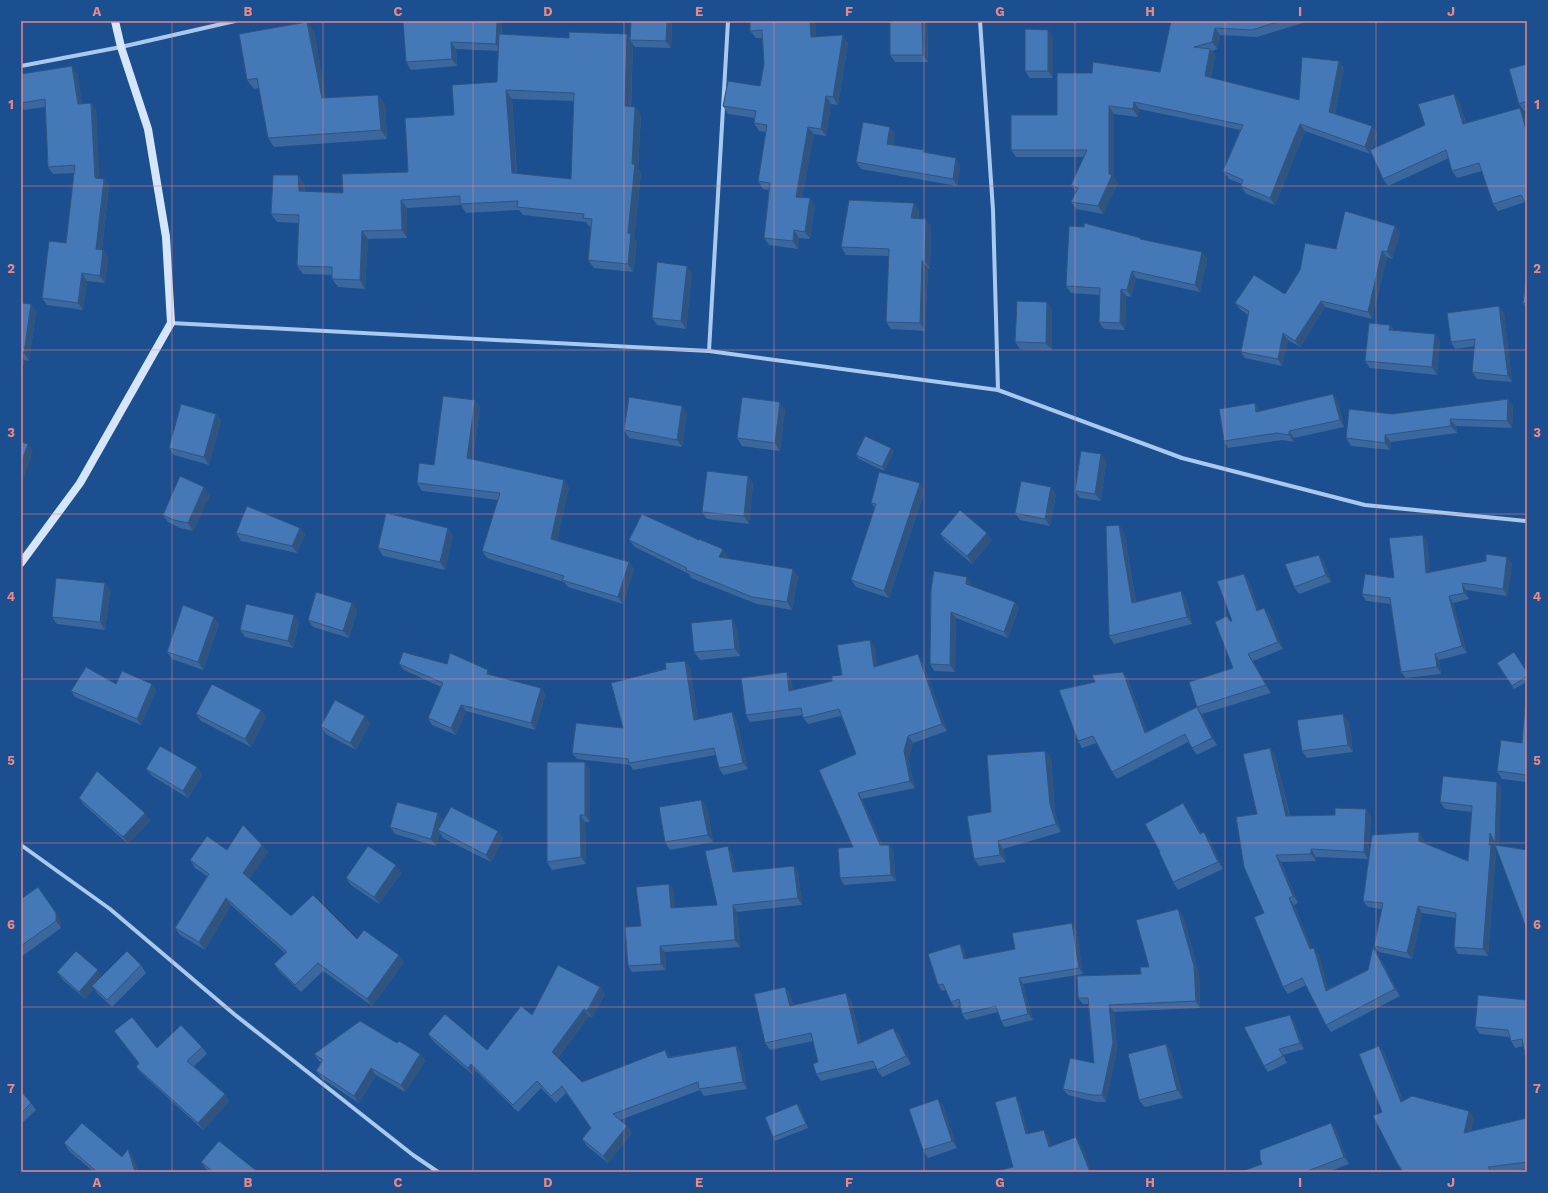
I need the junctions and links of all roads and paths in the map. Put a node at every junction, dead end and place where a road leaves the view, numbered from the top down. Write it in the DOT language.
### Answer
graph roads {
  1 [pos="115,21"];
  2 [pos="235,21"];
  3 [pos="728,21"];
  4 [pos="980,21"];
  5 [pos="120,47"];
  6 [pos="21,66"];
  7 [pos="171,323"];
  8 [pos="710,351"];
  9 [pos="998,390"];
  10 [pos="1527,521"];
  11 [pos="21,563"];
  12 [pos="21,845"];
  13 [pos="438,1172"];
  1 -- 5 [label="street"];
  2 -- 5 [label="street"];
  3 -- 8 [label="street"];
  4 -- 9 [label="street"];
  5 -- 6 [label="street"];
  5 -- 7 [label="street"];
  7 -- 8 [label="street"];
  7 -- 11 [label="street"];
  8 -- 9 [label="street"];
  9 -- 10 [label="street"];
  12 -- 13 [label="street"];
}
